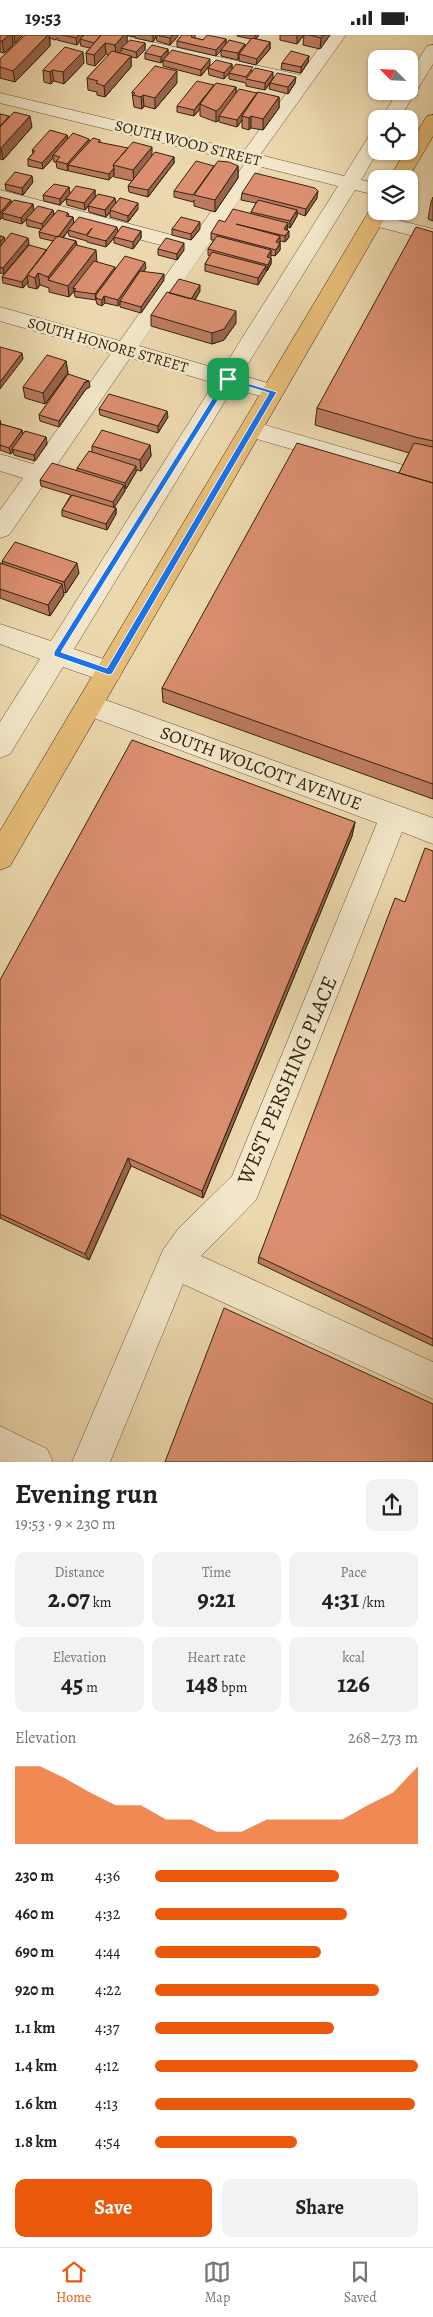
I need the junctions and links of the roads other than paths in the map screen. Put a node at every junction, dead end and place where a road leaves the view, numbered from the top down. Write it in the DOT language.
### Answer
graph roads {
  1 [pos="98,35"];
  2 [pos="337,35"];
  3 [pos="433,50"];
  4 [pos="418,74"];
  5 [pos="304,81"];
  6 [pos="0,98"];
  7 [pos="433,120"];
  8 [pos="368,153"];
  9 [pos="253,159"];
  10 [pos="403,170"];
  11 [pos="350,183"];
  12 [pos="368,187"];
  13 [pos="0,196"];
  14 [pos="375,220"];
  15 [pos="389,220"];
  16 [pos="433,235"];
  17 [pos="196,247"];
  18 [pos="0,314"];
  19 [pos="125,349"];
  20 [pos="228,379"];
  21 [pos="273,392"];
  22 [pos="252,429"];
  23 [pos="0,462"];
  24 [pos="402,473"];
  25 [pos="38,474"];
  26 [pos="0,529"];
  27 [pos="0,634"];
  28 [pos="56,654"];
  29 [pos="109,672"];
  30 [pos="89,705"];
  31 [pos="0,746"];
  32 [pos="394,817"];
  33 [pos="433,831"];
  34 [pos="0,857"];
  35 [pos="174,1262"];
  36 [pos="433,1381"];
  37 [pos="0,1445"];
  38 [pos="34,1462"];
  39 [pos="91,1462"];
  1 -- 5 [label="street"];
  2 -- 5 [label="street"];
  3 -- 4 [label="street"];
  5 -- 9 [label="street"];
  6 -- 9 [label="street, SOUTH WOOD STREET"];
  7 -- 10 [label="main road"];
  8 -- 11 [label="street"];
  9 -- 11 [label="street, SOUTH WOOD STREET"];
  9 -- 17 [label="street"];
  11 -- 12 [label="street, SOUTH WOOD STREET"];
  11 -- 20 [label="street"];
  13 -- 17 [label="street"];
  14 -- 21 [label="main road"];
  15 -- 16 [label="street"];
  17 -- 19 [label="street"];
  18 -- 19 [label="street, SOUTH HONORE STREET"];
  19 -- 20 [label="street, SOUTH HONORE STREET"];
  19 -- 25 [label="street"];
  20 -- 21 [label="street, SOUTH HONORE STREET"];
  20 -- 28 [label="street"];
  21 -- 22 [label="main road"];
  22 -- 24 [label="street"];
  22 -- 29 [label="main road"];
  23 -- 25 [label="street"];
  25 -- 26 [label="street"];
  27 -- 28 [label="street"];
  28 -- 29 [label="street"];
  28 -- 31 [label="street"];
  29 -- 30 [label="main road"];
  30 -- 32 [label="street, SOUTH WOLCOTT AVENUE"];
  30 -- 34 [label="main road"];
  32 -- 33 [label="street, SOUTH WOLCOTT AVENUE"];
  32 -- 35 [label="street, WEST PERSHING PLACE"];
  35 -- 36 [label="street"];
  35 -- 39 [label="street, WEST PERSHING PLACE"];
  37 -- 38 [label="street"];
}
